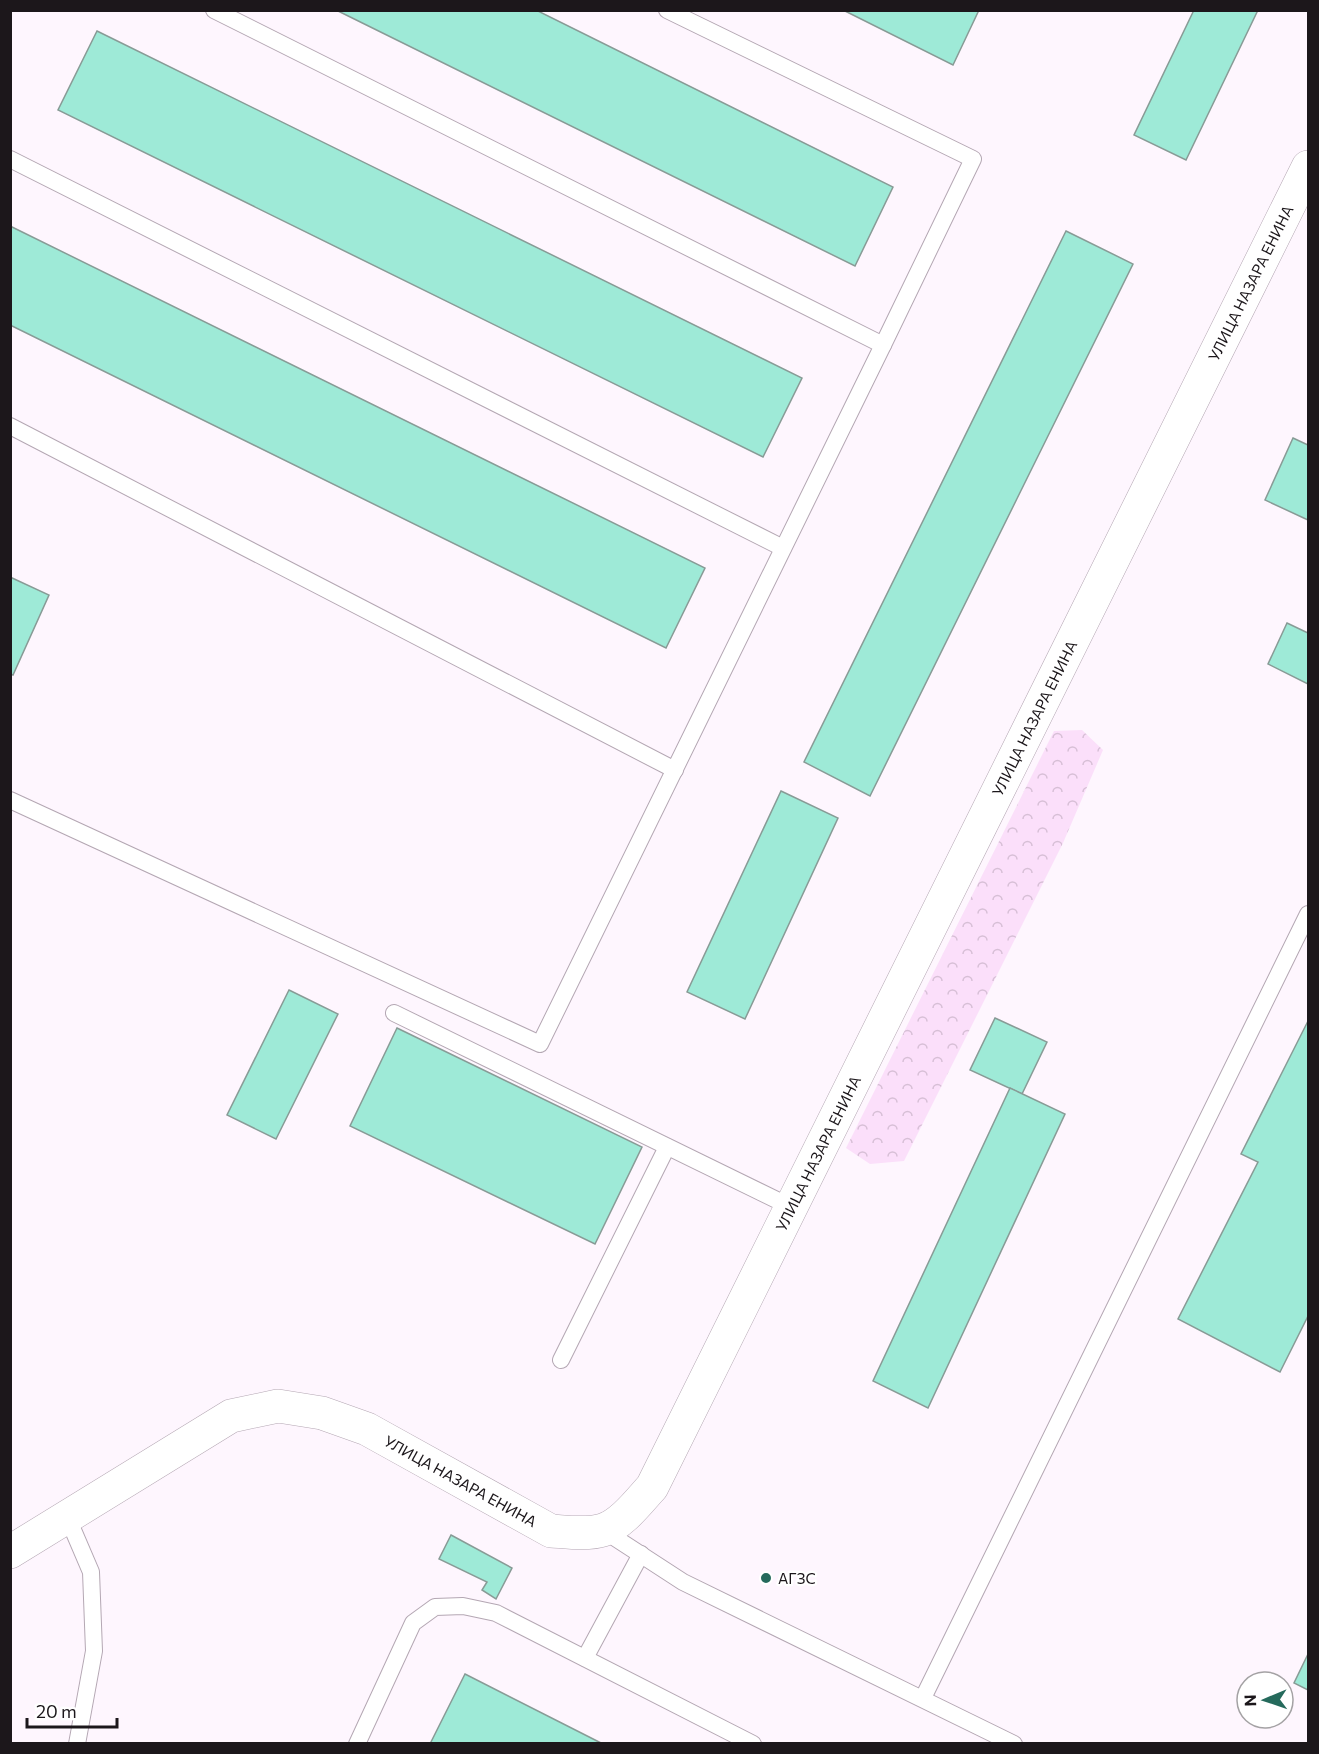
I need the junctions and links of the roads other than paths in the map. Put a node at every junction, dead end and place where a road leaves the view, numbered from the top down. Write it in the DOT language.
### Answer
graph roads {
  1 [pos="214,10"];
  2 [pos="667,10"];
  3 [pos="10,159"];
  4 [pos="1308,167"];
  5 [pos="883,345"];
  6 [pos="10,426"];
  7 [pos="783,548"];
  8 [pos="675,770"];
  9 [pos="10,800"];
  10 [pos="1308,914"];
  11 [pos="394,1013"];
  12 [pos="667,1147"];
  13 [pos="791,1207"];
  14 [pos="561,1360"];
  15 [pos="67,1516"];
  16 [pos="603,1530"];
  17 [pos="10,1552"];
  18 [pos="641,1554"];
  19 [pos="585,1658"];
  20 [pos="923,1698"];
  21 [pos="77,1743"];
  22 [pos="357,1743"];
  23 [pos="753,1743"];
  24 [pos="1014,1743"];
  1 -- 5 [label="lane"];
  2 -- 5 [label="lane"];
  3 -- 7 [label="lane"];
  4 -- 13 [label="main road, УЛИЦА НАЗАРА ЕНИНА"];
  5 -- 7 [label="lane"];
  6 -- 8 [label="lane"];
  7 -- 8 [label="lane"];
  8 -- 9 [label="lane"];
  10 -- 20 [label="lane"];
  11 -- 12 [label="lane"];
  12 -- 13 [label="lane"];
  12 -- 14 [label="lane"];
  13 -- 16 [label="main road, УЛИЦА НАЗАРА ЕНИНА"];
  15 -- 16 [label="main road, УЛИЦА НАЗАРА ЕНИНА"];
  15 -- 17 [label="main road, УЛИЦА НАЗАРА ЕНИНА"];
  15 -- 21 [label="lane"];
  16 -- 18 [label="lane"];
  18 -- 19 [label="lane"];
  18 -- 20 [label="lane"];
  19 -- 22 [label="lane"];
  19 -- 23 [label="lane"];
  20 -- 24 [label="lane"];
}
